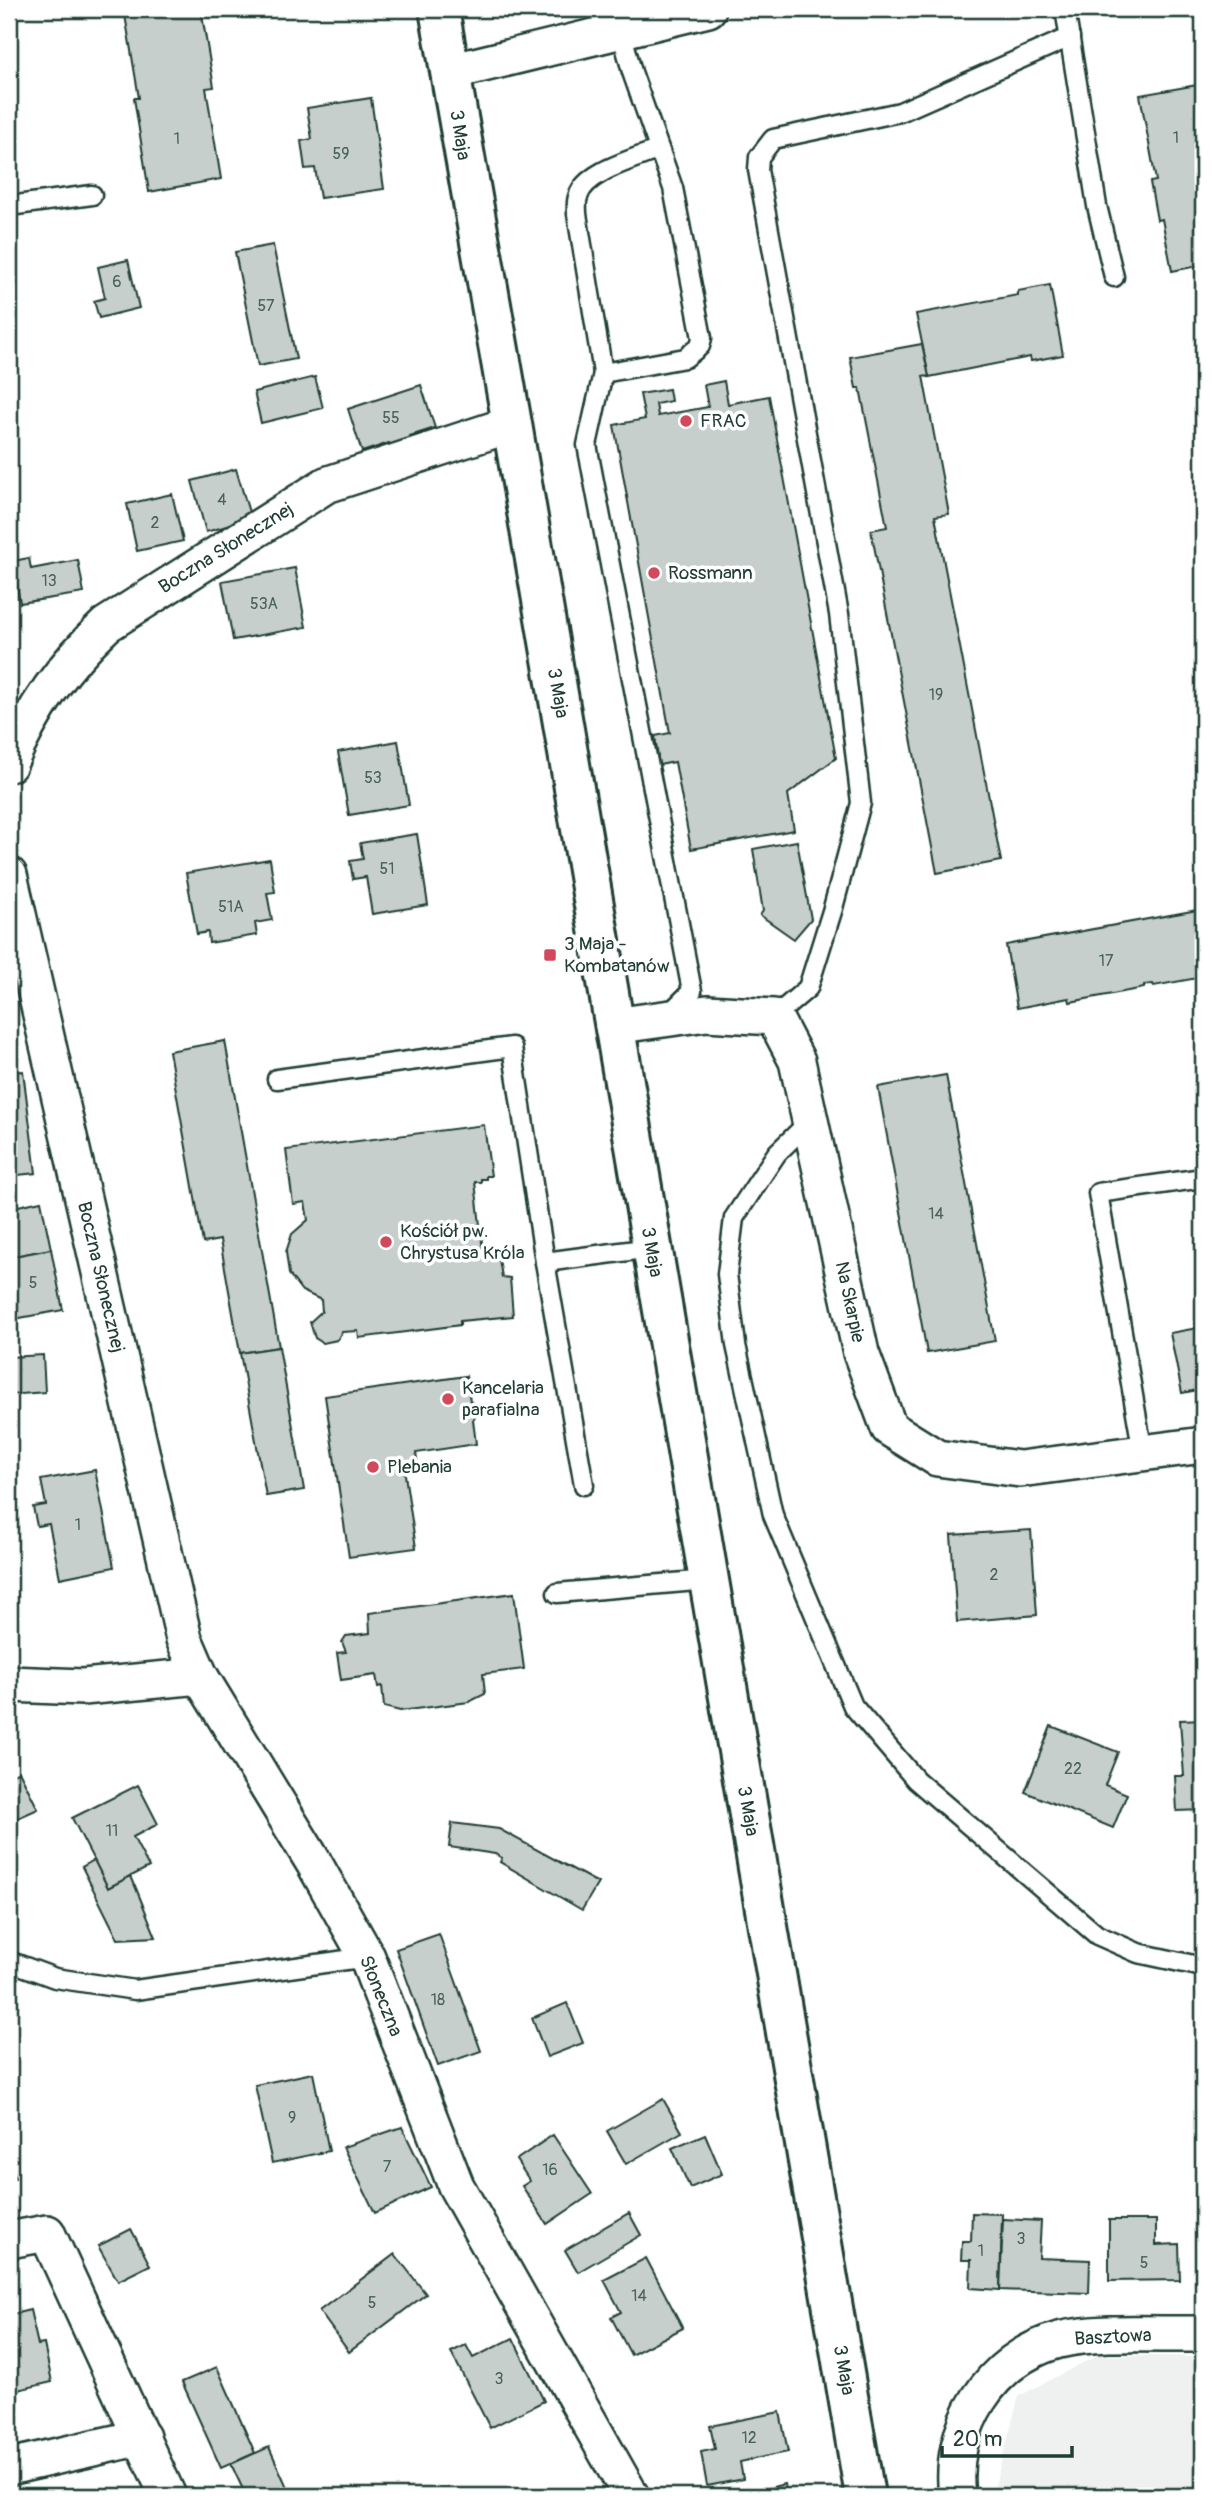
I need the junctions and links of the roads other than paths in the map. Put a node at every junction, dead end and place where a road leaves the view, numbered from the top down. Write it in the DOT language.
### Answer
graph roads {
  1 [pos="439,9"];
  2 [pos="708,9"];
  3 [pos="1065,9"];
  4 [pos="621,30"];
  5 [pos="1070,37"];
  6 [pos="450,72"];
  7 [pos="659,149"];
  8 [pos="92,195"];
  9 [pos="9,206"];
  10 [pos="1114,276"];
  11 [pos="603,373"];
  12 [pos="512,424"];
  13 [pos="9,764"];
  14 [pos="9,875"];
  15 [pos="774,1017"];
  16 [pos="664,1019"];
  17 [pos="613,1026"];
  18 [pos="277,1079"];
  19 [pos="810,1121"];
  20 [pos="1203,1178"];
  21 [pos="651,1248"];
  22 [pos="545,1262"];
  23 [pos="1203,1445"];
  24 [pos="1143,1453"];
  25 [pos="584,1485"];
  26 [pos="708,1580"];
  27 [pos="557,1593"];
  28 [pos="200,1676"];
  29 [pos="9,1684"];
  30 [pos="366,1957"];
  31 [pos="9,1961"];
  32 [pos="1203,1967"];
  33 [pos="9,2240"];
  34 [pos="1203,2334"];
  35 [pos="142,2437"];
  36 [pos="9,2467"];
  37 [pos="168,2496"];
  38 [pos="631,2496"];
  39 [pos="865,2496"];
  40 [pos="957,2496"];
  1 -- 6 [label="street, 3 Maja"];
  2 -- 4 [label="street"];
  3 -- 5 [label="lane"];
  4 -- 6 [label="street"];
  4 -- 7 [label="lane"];
  5 -- 10 [label="lane"];
  5 -- 15 [label="lane"];
  6 -- 12 [label="street, 3 Maja"];
  7 -- 11 [label="lane"];
  7 -- 11 [label="lane"];
  8 -- 9 [label="lane"];
  11 -- 16 [label="lane"];
  12 -- 13 [label="street, Boczna Słonecznej"];
  12 -- 17 [label="street, 3 Maja"];
  14 -- 28 [label="street, Boczna Słonecznej"];
  15 -- 16 [label="street"];
  15 -- 19 [label="street, Na Skarpie"];
  16 -- 17 [label="street"];
  17 -- 21 [label="street, 3 Maja"];
  18 -- 22 [label="lane"];
  19 -- 24 [label="street, Na Skarpie"];
  19 -- 32 [label="lane"];
  20 -- 24 [label="lane"];
  21 -- 22 [label="lane"];
  21 -- 26 [label="street, 3 Maja"];
  22 -- 25 [label="lane"];
  23 -- 24 [label="street, Na Skarpie"];
  26 -- 27 [label="lane"];
  26 -- 39 [label="street, 3 Maja"];
  28 -- 29 [label="street"];
  28 -- 30 [label="street, Słoneczna"];
  30 -- 31 [label="lane"];
  30 -- 38 [label="street, Słoneczna"];
  33 -- 35 [label="street"];
  34 -- 40 [label="street, Basztowa"];
  35 -- 36 [label="street"];
  35 -- 37 [label="street"];
}
